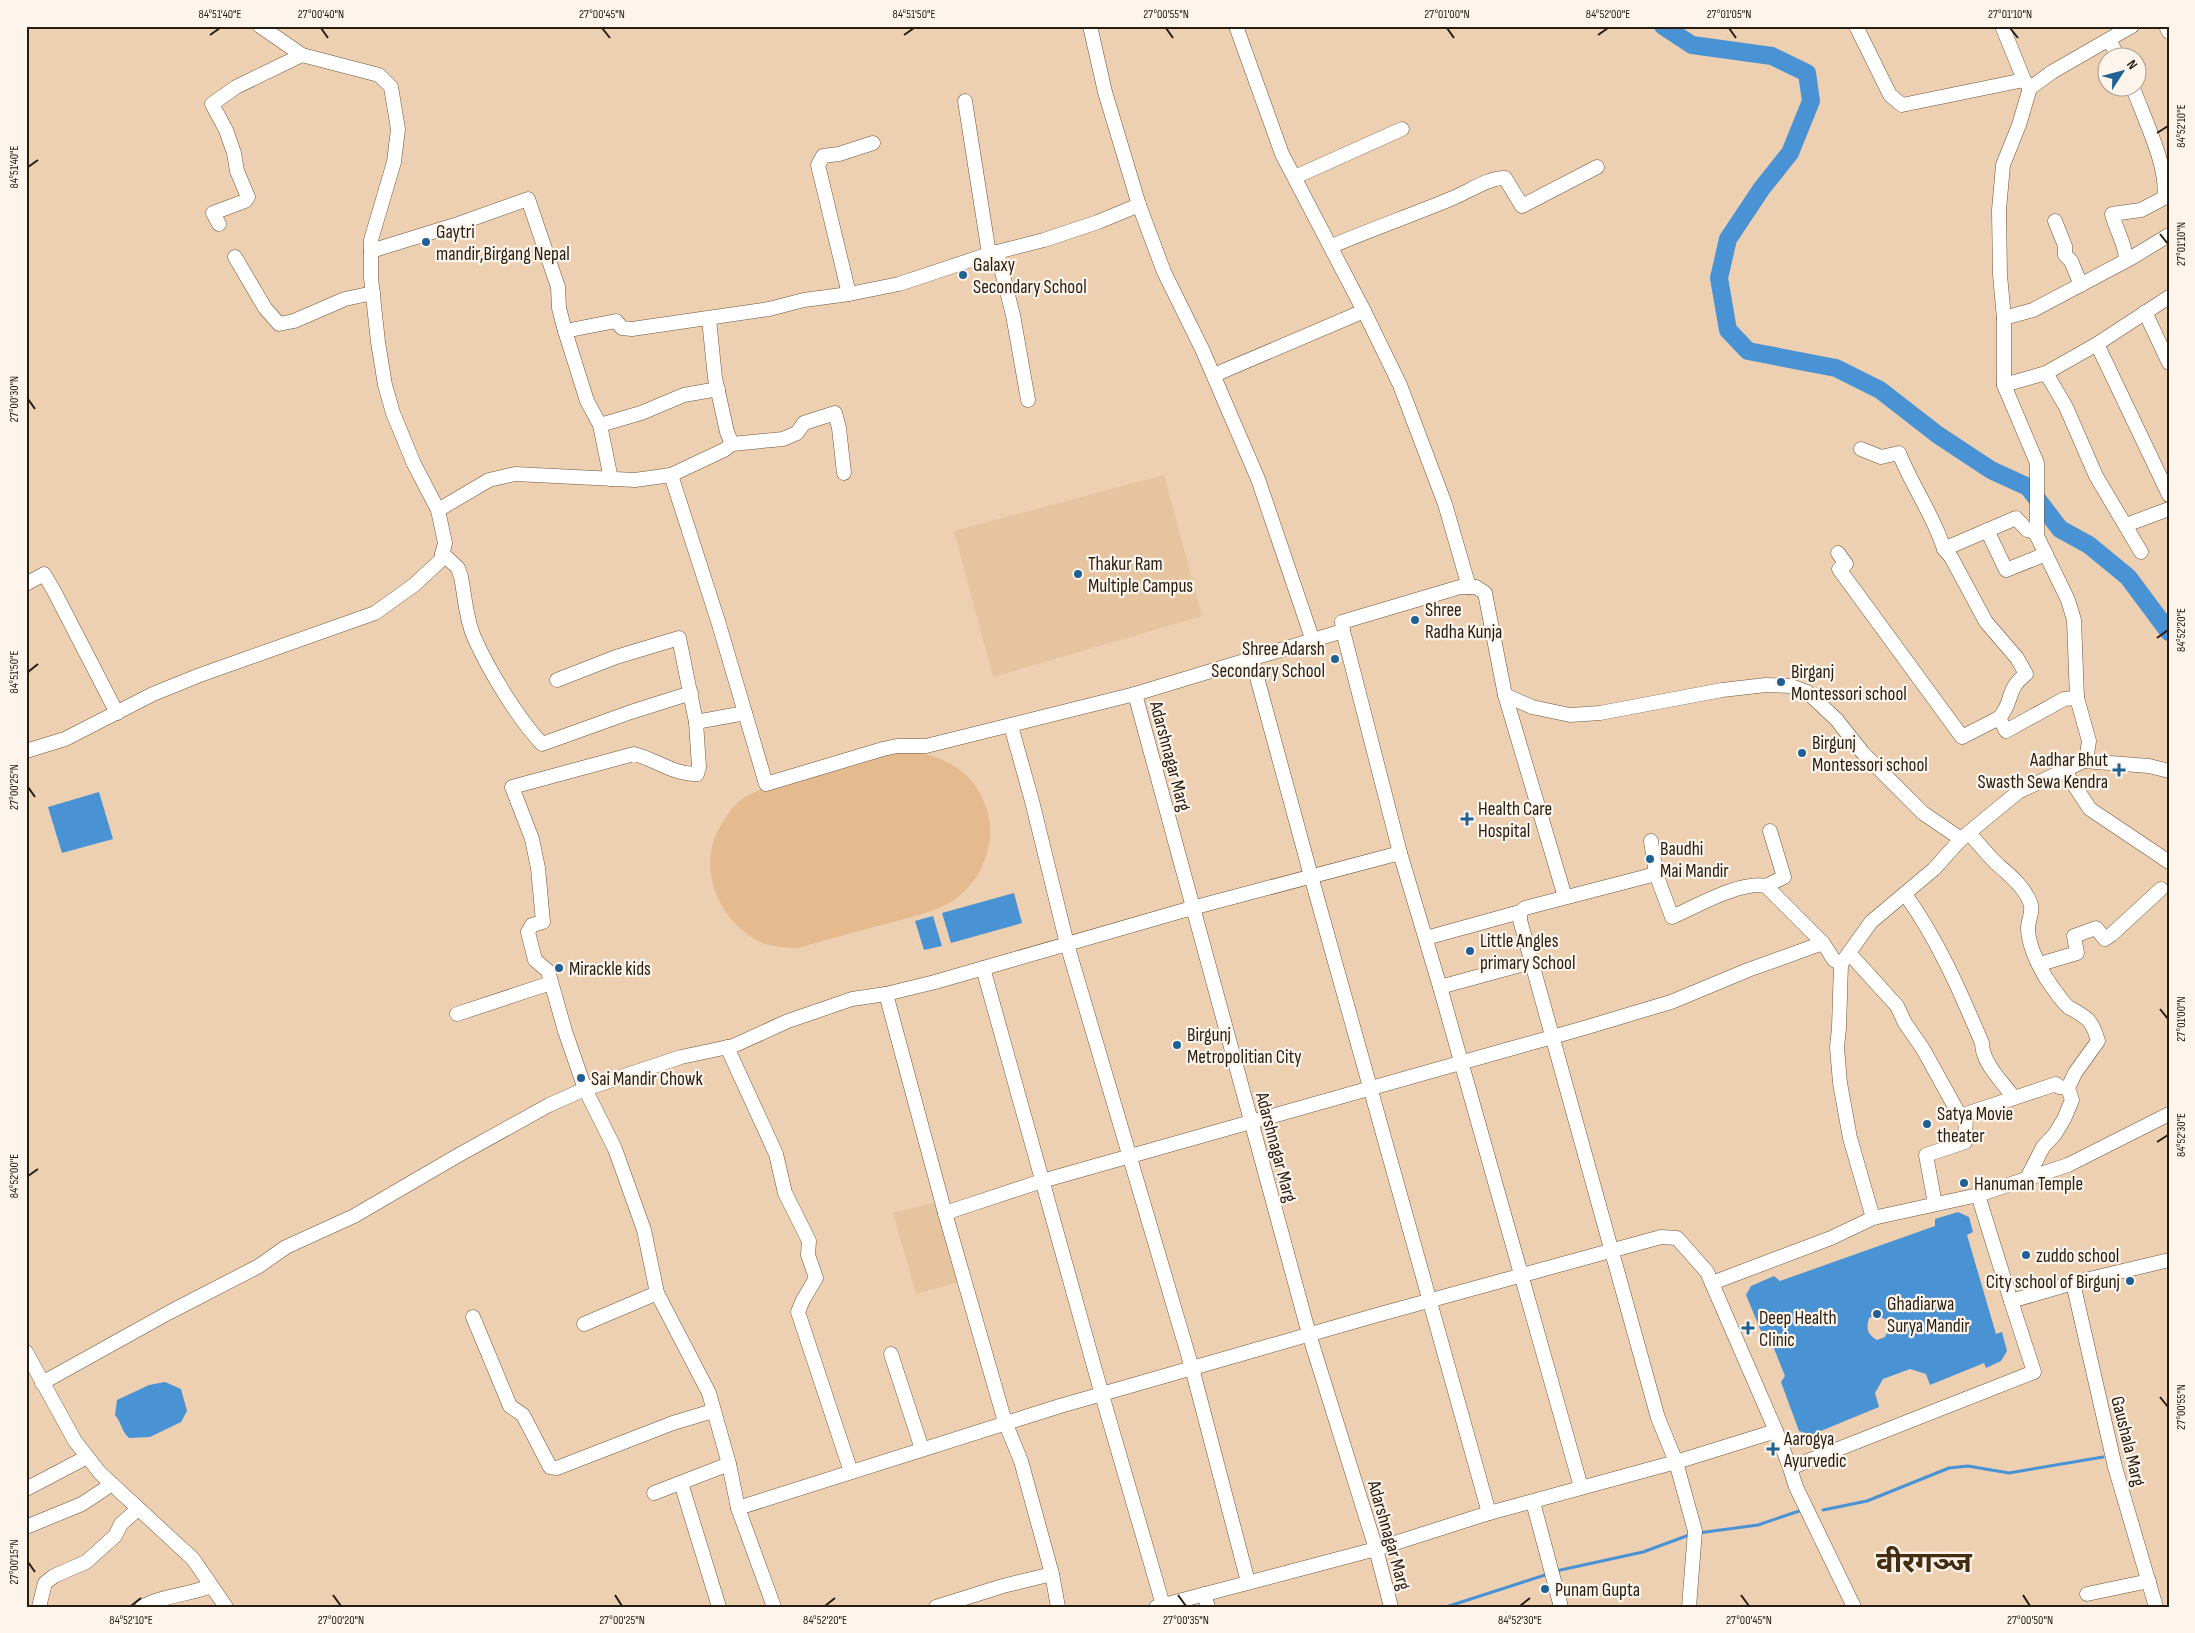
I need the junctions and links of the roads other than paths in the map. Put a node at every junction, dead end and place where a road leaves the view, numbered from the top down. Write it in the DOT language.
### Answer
graph roads {
  1 [pos="260,26"];
  2 [pos="1090,26"];
  3 [pos="1236,26"];
  4 [pos="1856,26"];
  5 [pos="2002,26"];
  6 [pos="2132,26"];
  7 [pos="2166,26"];
  8 [pos="2169,32"];
  9 [pos="2109,40"];
  10 [pos="2113,48"];
  11 [pos="302,55"];
  12 [pos="2027,84"];
  13 [pos="2137,98"];
  14 [pos="965,101"];
  15 [pos="1402,129"];
  16 [pos="873,143"];
  17 [pos="1596,168"];
  18 [pos="1295,178"];
  19 [pos="1139,205"];
  20 [pos="2055,221"];
  21 [pos="219,224"];
  22 [pos="2169,236"];
  23 [pos="1332,246"];
  24 [pos="371,251"];
  25 [pos="993,253"];
  26 [pos="235,257"];
  27 [pos="2126,260"];
  28 [pos="2081,285"];
  29 [pos="373,293"];
  30 [pos="849,294"];
  31 [pos="2169,297"];
  32 [pos="1364,311"];
  33 [pos="2145,312"];
  34 [pos="2004,318"];
  35 [pos="709,319"];
  36 [pos="565,331"];
  37 [pos="2097,344"];
  38 [pos="2169,363"];
  39 [pos="2046,373"];
  40 [pos="1214,375"];
  41 [pos="2004,385"];
  42 [pos="718,389"];
  43 [pos="1028,400"];
  44 [pos="600,425"];
  45 [pos="732,444"];
  46 [pos="1862,449"];
  47 [pos="844,473"];
  48 [pos="671,475"];
  49 [pos="611,479"];
  50 [pos="2169,495"];
  51 [pos="2169,509"];
  52 [pos="438,510"];
  53 [pos="2126,525"];
  54 [pos="1987,530"];
  55 [pos="2037,533"];
  56 [pos="1944,549"];
  57 [pos="2141,552"];
  58 [pos="442,553"];
  59 [pos="1838,553"];
  60 [pos="2046,554"];
  61 [pos="26,584"];
  62 [pos="1469,587"];
  63 [pos="1342,631"];
  64 [pos="1313,641"];
  65 [pos="1252,659"];
  66 [pos="557,680"];
  67 [pos="691,693"];
  68 [pos="1135,694"];
  69 [pos="1505,695"];
  70 [pos="2077,698"];
  71 [pos="117,713"];
  72 [pos="745,714"];
  73 [pos="1999,718"];
  74 [pos="696,722"];
  75 [pos="1011,726"];
  76 [pos="26,751"];
  77 [pos="2084,761"];
  78 [pos="2064,770"];
  79 [pos="2169,771"];
  80 [pos="1770,831"];
  81 [pos="1965,836"];
  82 [pos="1652,842"];
  83 [pos="1400,853"];
  84 [pos="2169,862"];
  85 [pos="1656,874"];
  86 [pos="1310,876"];
  87 [pos="1766,886"];
  88 [pos="2161,888"];
  89 [pos="1905,894"];
  90 [pos="1565,897"];
  91 [pos="1192,908"];
  92 [pos="1520,912"];
  93 [pos="1426,938"];
  94 [pos="1823,943"];
  95 [pos="1067,944"];
  96 [pos="1845,958"];
  97 [pos="1531,962"];
  98 [pos="2040,964"];
  99 [pos="983,968"];
  100 [pos="551,983"];
  101 [pos="1440,987"];
  102 [pos="886,994"];
  103 [pos="457,1014"];
  104 [pos="1552,1037"];
  105 [pos="727,1047"];
  106 [pos="1461,1064"];
  107 [pos="2068,1088"];
  108 [pos="585,1089"];
  109 [pos="1371,1089"];
  110 [pos="2009,1099"];
  111 [pos="2169,1114"];
  112 [pos="1966,1115"];
  113 [pos="1251,1123"];
  114 [pos="1130,1156"];
  115 [pos="2026,1180"];
  116 [pos="1042,1181"];
  117 [pos="1978,1195"];
  118 [pos="1935,1204"];
  119 [pos="945,1212"];
  120 [pos="1873,1218"];
  121 [pos="1611,1251"];
  122 [pos="2169,1260"];
  123 [pos="1521,1276"];
  124 [pos="1712,1283"];
  125 [pos="2073,1283"];
  126 [pos="657,1293"];
  127 [pos="1430,1301"];
  128 [pos="2012,1301"];
  129 [pos="474,1317"];
  130 [pos="584,1324"];
  131 [pos="1309,1334"];
  132 [pos="26,1352"];
  133 [pos="891,1354"];
  134 [pos="1192,1368"];
  135 [pos="42,1383"];
  136 [pos="1102,1394"];
  137 [pos="714,1411"];
  138 [pos="1005,1422"];
  139 [pos="1776,1431"];
  140 [pos="922,1449"];
  141 [pos="88,1457"];
  142 [pos="1676,1462"];
  143 [pos="729,1464"];
  144 [pos="1790,1468"];
  145 [pos="851,1472"];
  146 [pos="681,1483"];
  147 [pos="112,1484"];
  148 [pos="1581,1487"];
  149 [pos="26,1489"];
  150 [pos="654,1493"];
  151 [pos="1533,1502"];
  152 [pos="138,1508"];
  153 [pos="738,1508"];
  154 [pos="1489,1513"];
  155 [pos="26,1527"];
  156 [pos="1376,1549"];
  157 [pos="1052,1574"];
  158 [pos="2149,1581"];
  159 [pos="1248,1582"];
  160 [pos="211,1586"];
  161 [pos="2087,1594"];
  162 [pos="1206,1600"];
  163 [pos="1160,1606"];
  164 [pos="39,1607"];
  165 [pos="142,1607"];
  166 [pos="226,1607"];
  167 [pos="719,1607"];
  168 [pos="774,1607"];
  169 [pos="936,1607"];
  170 [pos="1058,1607"];
  171 [pos="1391,1607"];
  172 [pos="1561,1607"];
  173 [pos="1689,1607"];
  174 [pos="1854,1607"];
  175 [pos="2156,1607"];
  1 -- 11 [label="street"];
  2 -- 19 [label="street"];
  3 -- 18 [label="street"];
  4 -- 12 [label="street"];
  5 -- 12 [label="street"];
  6 -- 9 [label="street"];
  7 -- 8 [label="street"];
  9 -- 10 [label="street"];
  9 -- 12 [label="street"];
  11 -- 21 [label="street"];
  11 -- 24 [label="street"];
  12 -- 34 [label="street"];
  13 -- 27 [label="street"];
  14 -- 25 [label="street"];
  15 -- 18 [label="street"];
  16 -- 30 [label="street"];
  17 -- 23 [label="street"];
  18 -- 23 [label="street"];
  19 -- 25 [label="street"];
  19 -- 40 [label="street"];
  20 -- 28 [label="street"];
  22 -- 27 [label="street"];
  23 -- 32 [label="street"];
  24 -- 29 [label="street"];
  24 -- 36 [label="street"];
  25 -- 30 [label="street"];
  25 -- 43 [label="street"];
  26 -- 29 [label="street"];
  27 -- 28 [label="street"];
  28 -- 34 [label="street"];
  29 -- 52 [label="street"];
  30 -- 35 [label="street"];
  31 -- 33 [label="street"];
  32 -- 40 [label="street"];
  32 -- 62 [label="street"];
  33 -- 37 [label="street"];
  33 -- 38 [label="street"];
  34 -- 41 [label="street"];
  35 -- 36 [label="street"];
  35 -- 42 [label="street"];
  36 -- 44 [label="street"];
  37 -- 39 [label="street"];
  37 -- 50 [label="street"];
  39 -- 41 [label="street"];
  39 -- 53 [label="street"];
  40 -- 64 [label="street"];
  41 -- 55 [label="street"];
  42 -- 44 [label="street"];
  42 -- 45 [label="street"];
  44 -- 49 [label="street"];
  45 -- 47 [label="street"];
  45 -- 48 [label="street"];
  46 -- 56 [label="street"];
  48 -- 49 [label="street"];
  48 -- 72 [label="street"];
  49 -- 52 [label="street"];
  51 -- 53 [label="street"];
  52 -- 58 [label="street"];
  53 -- 57 [label="street"];
  54 -- 55 [label="street"];
  54 -- 56 [label="street"];
  54 -- 60 [label="street"];
  55 -- 60 [label="street"];
  56 -- 73 [label="street"];
  58 -- 67 [label="street"];
  58 -- 71 [label="street"];
  59 -- 73 [label="street"];
  60 -- 70 [label="street"];
  61 -- 71 [label="street"];
  62 -- 63 [label="street"];
  62 -- 69 [label="street"];
  63 -- 64 [label="street"];
  63 -- 83 [label="street"];
  64 -- 65 [label="street"];
  65 -- 68 [label="street"];
  65 -- 86 [label="street"];
  66 -- 67 [label="street"];
  67 -- 74 [label="street"];
  68 -- 75 [label="street"];
  68 -- 91 [label="street, Adarshnagar Marg"];
  69 -- 81 [label="street"];
  69 -- 90 [label="street"];
  70 -- 73 [label="street"];
  70 -- 77 [label="street"];
  71 -- 76 [label="street"];
  72 -- 74 [label="street"];
  72 -- 75 [label="street"];
  74 -- 100 [label="street"];
  75 -- 95 [label="street"];
  77 -- 78 [label="street"];
  77 -- 79 [label="street"];
  78 -- 81 [label="street"];
  78 -- 84 [label="street"];
  80 -- 87 [label="street"];
  81 -- 89 [label="street"];
  81 -- 98 [label="street"];
  82 -- 85 [label="street"];
  83 -- 86 [label="street"];
  83 -- 93 [label="street"];
  85 -- 87 [label="street"];
  85 -- 90 [label="street"];
  86 -- 91 [label="street"];
  86 -- 109 [label="street"];
  87 -- 94 [label="street"];
  88 -- 98 [label="street"];
  89 -- 96 [label="street"];
  89 -- 110 [label="street"];
  90 -- 92 [label="street"];
  91 -- 95 [label="street"];
  91 -- 113 [label="street, Adarshnagar Marg"];
  92 -- 93 [label="street"];
  92 -- 97 [label="street"];
  93 -- 101 [label="street"];
  94 -- 96 [label="street"];
  94 -- 104 [label="street"];
  95 -- 99 [label="street"];
  95 -- 114 [label="street"];
  96 -- 112 [label="street"];
  96 -- 120 [label="street"];
  97 -- 101 [label="street"];
  97 -- 104 [label="street"];
  98 -- 107 [label="street"];
  99 -- 102 [label="street"];
  99 -- 116 [label="street"];
  100 -- 103 [label="street"];
  100 -- 108 [label="street"];
  101 -- 106 [label="street"];
  102 -- 105 [label="street"];
  102 -- 119 [label="street"];
  104 -- 106 [label="street"];
  104 -- 121 [label="street"];
  105 -- 108 [label="street"];
  105 -- 145 [label="street"];
  106 -- 109 [label="street"];
  106 -- 123 [label="street"];
  107 -- 110 [label="street"];
  107 -- 115 [label="street"];
  108 -- 126 [label="street"];
  108 -- 135 [label="street"];
  109 -- 113 [label="street"];
  109 -- 127 [label="street"];
  110 -- 112 [label="street"];
  111 -- 115 [label="street"];
  112 -- 118 [label="street"];
  113 -- 114 [label="street"];
  113 -- 131 [label="street, Adarshnagar Marg"];
  114 -- 116 [label="street"];
  114 -- 134 [label="street"];
  115 -- 117 [label="street"];
  116 -- 119 [label="street"];
  116 -- 136 [label="street"];
  117 -- 118 [label="street"];
  117 -- 128 [label="street"];
  118 -- 120 [label="street"];
  119 -- 138 [label="street"];
  120 -- 124 [label="street"];
  121 -- 123 [label="street"];
  121 -- 124 [label="street"];
  121 -- 142 [label="street"];
  122 -- 125 [label="street"];
  123 -- 127 [label="street"];
  123 -- 148 [label="street"];
  124 -- 139 [label="street"];
  125 -- 128 [label="street"];
  125 -- 158 [label="street, Gaushala Marg"];
  126 -- 130 [label="street"];
  126 -- 137 [label="street"];
  127 -- 131 [label="street"];
  127 -- 154 [label="street"];
  128 -- 144 [label="street"];
  129 -- 137 [label="street"];
  131 -- 134 [label="street"];
  131 -- 156 [label="street, Adarshnagar Marg"];
  132 -- 135 [label="street"];
  133 -- 140 [label="street"];
  134 -- 136 [label="street"];
  134 -- 159 [label="street"];
  135 -- 141 [label="street"];
  136 -- 138 [label="street"];
  136 -- 163 [label="street"];
  137 -- 143 [label="street"];
  138 -- 140 [label="street"];
  138 -- 157 [label="street"];
  139 -- 142 [label="street"];
  139 -- 144 [label="street"];
  140 -- 145 [label="street"];
  141 -- 147 [label="street"];
  141 -- 149 [label="street"];
  142 -- 148 [label="street"];
  142 -- 173 [label="street"];
  143 -- 146 [label="street"];
  143 -- 153 [label="street"];
  144 -- 174 [label="street"];
  145 -- 153 [label="street"];
  146 -- 150 [label="street"];
  146 -- 167 [label="street"];
  147 -- 152 [label="street"];
  147 -- 155 [label="street"];
  148 -- 151 [label="street"];
  151 -- 154 [label="street"];
  151 -- 172 [label="street"];
  152 -- 160 [label="street"];
  152 -- 164 [label="street"];
  153 -- 168 [label="street"];
  154 -- 156 [label="street"];
  156 -- 159 [label="street"];
  156 -- 171 [label="street, Adarshnagar Marg"];
  157 -- 169 [label="street"];
  157 -- 170 [label="street"];
  158 -- 161 [label="street"];
  158 -- 175 [label="street, Gaushala Marg"];
  159 -- 162 [label="street"];
  160 -- 165 [label="street"];
  160 -- 166 [label="street"];
  162 -- 163 [label="street"];
}
